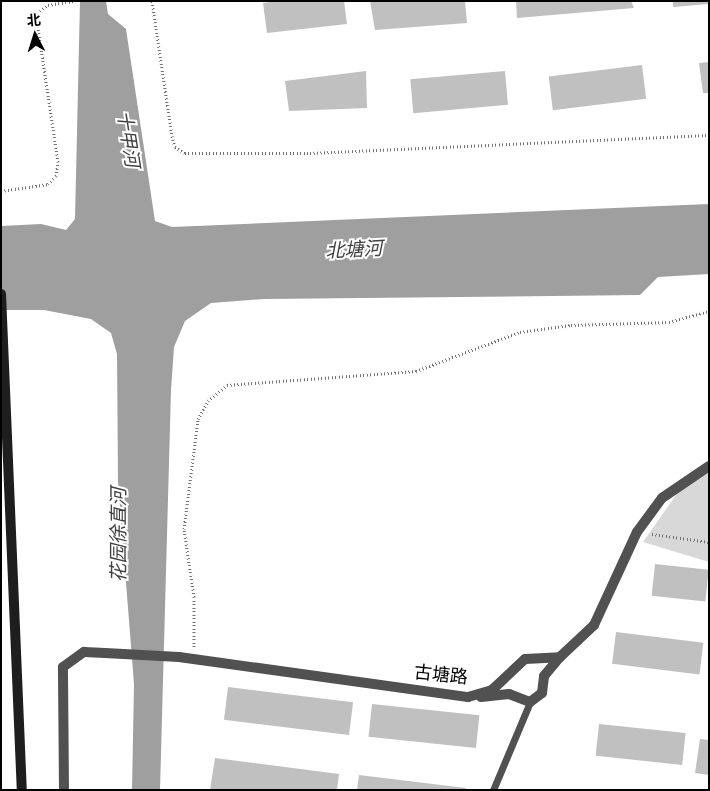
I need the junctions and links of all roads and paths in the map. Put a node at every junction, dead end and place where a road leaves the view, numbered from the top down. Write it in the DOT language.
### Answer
graph roads {
  1 [pos="74,1"];
  2 [pos="152,1"];
  3 [pos="709,134"];
  4 [pos="1,191"];
  5 [pos="1,294"];
  6 [pos="709,311"];
  7 [pos="709,466"];
  8 [pos="637,532"];
  9 [pos="709,542"];
  10 [pos="560,657"];
  11 [pos="194,658"];
  12 [pos="468,697"];
  13 [pos="530,702"];
  14 [pos="22,790"];
  15 [pos="64,790"];
  16 [pos="494,790"];
  1 -- 4 [label="path"];
  2 -- 3 [label="path"];
  5 -- 14 [label="main road"];
  6 -- 11 [label="path"];
  7 -- 8 [label="street"];
  8 -- 9 [label="path"];
  8 -- 10 [label="street"];
  10 -- 12 [label="street, 古塘路"];
  10 -- 13 [label="street"];
  11 -- 12 [label="street, 古塘路"];
  11 -- 15 [label="street, 古塘路, bridge"];
  12 -- 13 [label="street"];
  13 -- 16 [label="lane"];
}
